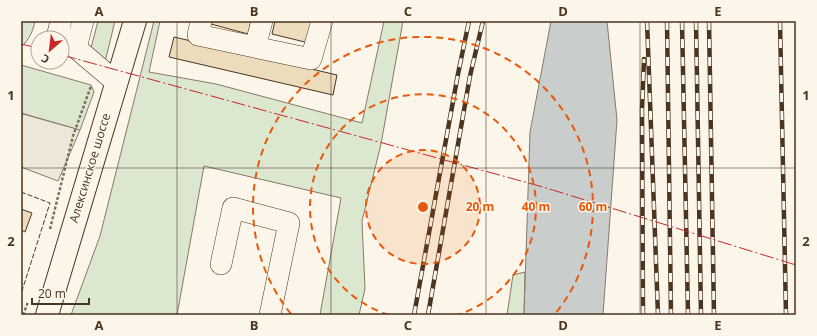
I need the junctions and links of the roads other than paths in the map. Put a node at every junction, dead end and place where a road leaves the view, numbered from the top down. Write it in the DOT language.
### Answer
graph roads {
  1 [pos="61,21"];
  2 [pos="84,21"];
  3 [pos="134,21"];
  4 [pos="201,21"];
  5 [pos="262,21"];
  6 [pos="322,21"];
  7 [pos="255,47"];
  8 [pos="76,48"];
  9 [pos="116,82"];
  10 [pos="221,264"];
  11 [pos="47,315"];
  12 [pos="270,315"];
  1 -- 8 [label="lane"];
  2 -- 8 [label="lane"];
  3 -- 9 [label="main road, Алексинское шоссе"];
  4 -- 7 [label="lane"];
  5 -- 7 [label="lane"];
  6 -- 7 [label="lane"];
  8 -- 9 [label="lane"];
  9 -- 11 [label="main road, Алексинское шоссе"];
  10 -- 12 [label="lane"];
}
